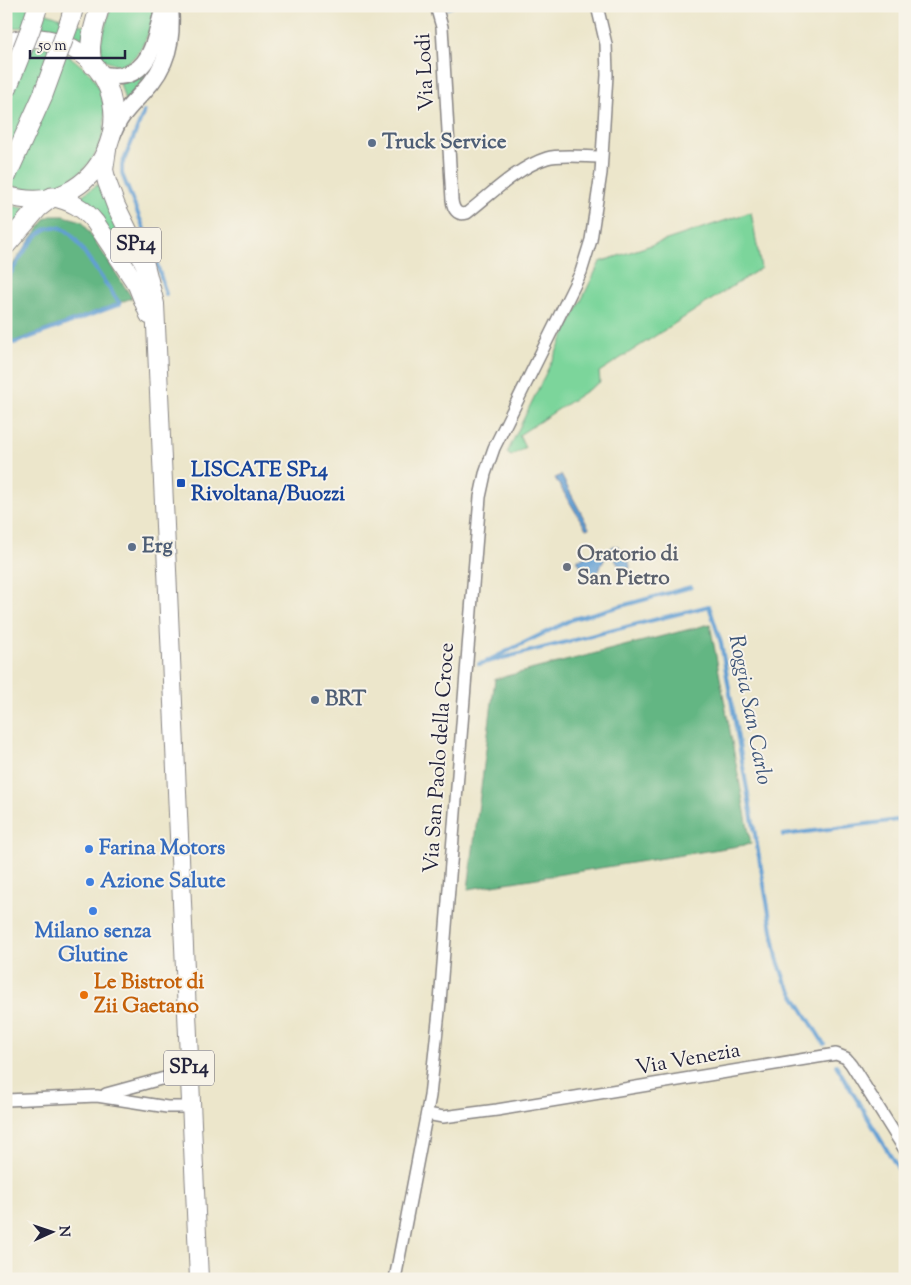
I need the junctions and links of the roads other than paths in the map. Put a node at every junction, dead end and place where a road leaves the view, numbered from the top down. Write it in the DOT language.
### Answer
graph roads {
  1 [pos="100,6"];
  2 [pos="164,6"];
  3 [pos="170,6"];
  4 [pos="436,6"];
  5 [pos="597,6"];
  6 [pos="37,8"];
  7 [pos="72,14"];
  8 [pos="6,43"];
  9 [pos="97,70"];
  10 [pos="6,91"];
  11 [pos="109,145"];
  12 [pos="601,157"];
  13 [pos="6,177"];
  14 [pos="6,195"];
  15 [pos="52,198"];
  16 [pos="6,245"];
  17 [pos="157,342"];
  18 [pos="189,1074"];
  19 [pos="97,1096"];
  20 [pos="6,1100"];
  21 [pos="190,1106"];
  22 [pos="427,1114"];
  23 [pos="905,1150"];
  24 [pos="199,1279"];
  25 [pos="395,1279"];
  1 -- 9 [label="highway"];
  2 -- 9 [label="main road"];
  3 -- 11 [label="main road"];
  4 -- 12 [label="street, Via Lodi"];
  5 -- 12 [label="street, Via San Paolo della Croce"];
  6 -- 10 [label="highway, bridge"];
  7 -- 13 [label="highway, bridge"];
  8 -- 9 [label="main road"];
  9 -- 11 [label="main road"];
  11 -- 15 [label="main road"];
  11 -- 17 [label="main road, SP14"];
  12 -- 22 [label="street, Via San Paolo della Croce"];
  14 -- 15 [label="main road"];
  15 -- 16 [label="highway"];
  15 -- 17 [label="main road, SP14"];
  17 -- 18 [label="main road, SP14"];
  18 -- 19 [label="street"];
  18 -- 21 [label="main road, SP14"];
  19 -- 20 [label="street"];
  19 -- 21 [label="street"];
  21 -- 24 [label="main road, SP14"];
  22 -- 23 [label="street, Via Venezia"];
  22 -- 25 [label="street, Via San Paolo della Croce"];
}
